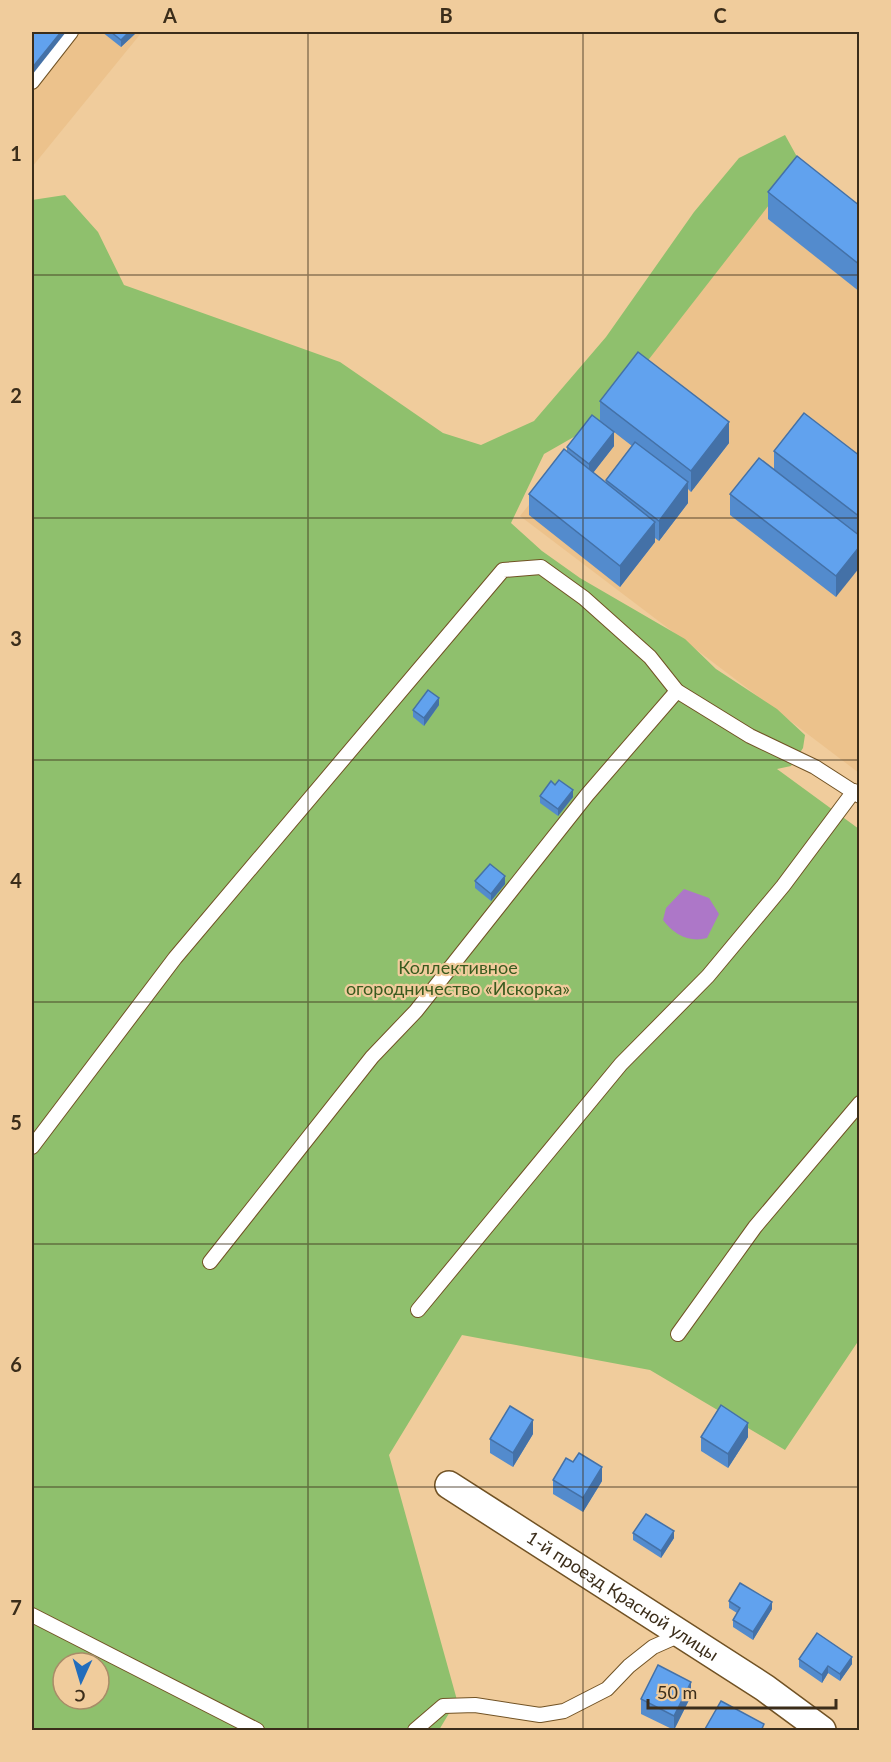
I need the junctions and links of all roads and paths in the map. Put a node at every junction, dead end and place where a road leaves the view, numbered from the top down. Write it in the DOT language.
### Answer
graph roads {
  1 [pos="71,32"];
  2 [pos="32,82"];
  3 [pos="677,691"];
  4 [pos="857,793"];
  5 [pos="860,1102"];
  6 [pos="32,1146"];
  7 [pos="210,1262"];
  8 [pos="418,1310"];
  9 [pos="678,1334"];
  10 [pos="449,1485"];
  11 [pos="32,1615"];
  12 [pos="680,1635"];
  13 [pos="257,1731"];
  14 [pos="415,1731"];
  15 [pos="822,1731"];
  1 -- 2 [label="lane"];
  3 -- 4 [label="lane"];
  3 -- 6 [label="lane"];
  3 -- 7 [label="lane"];
  4 -- 8 [label="lane"];
  5 -- 9 [label="lane"];
  10 -- 12 [label="street, 1-й проезд Красной улицы"];
  11 -- 13 [label="lane"];
  12 -- 14 [label="lane"];
  12 -- 15 [label="street, 1-й проезд Красной улицы"];
}
